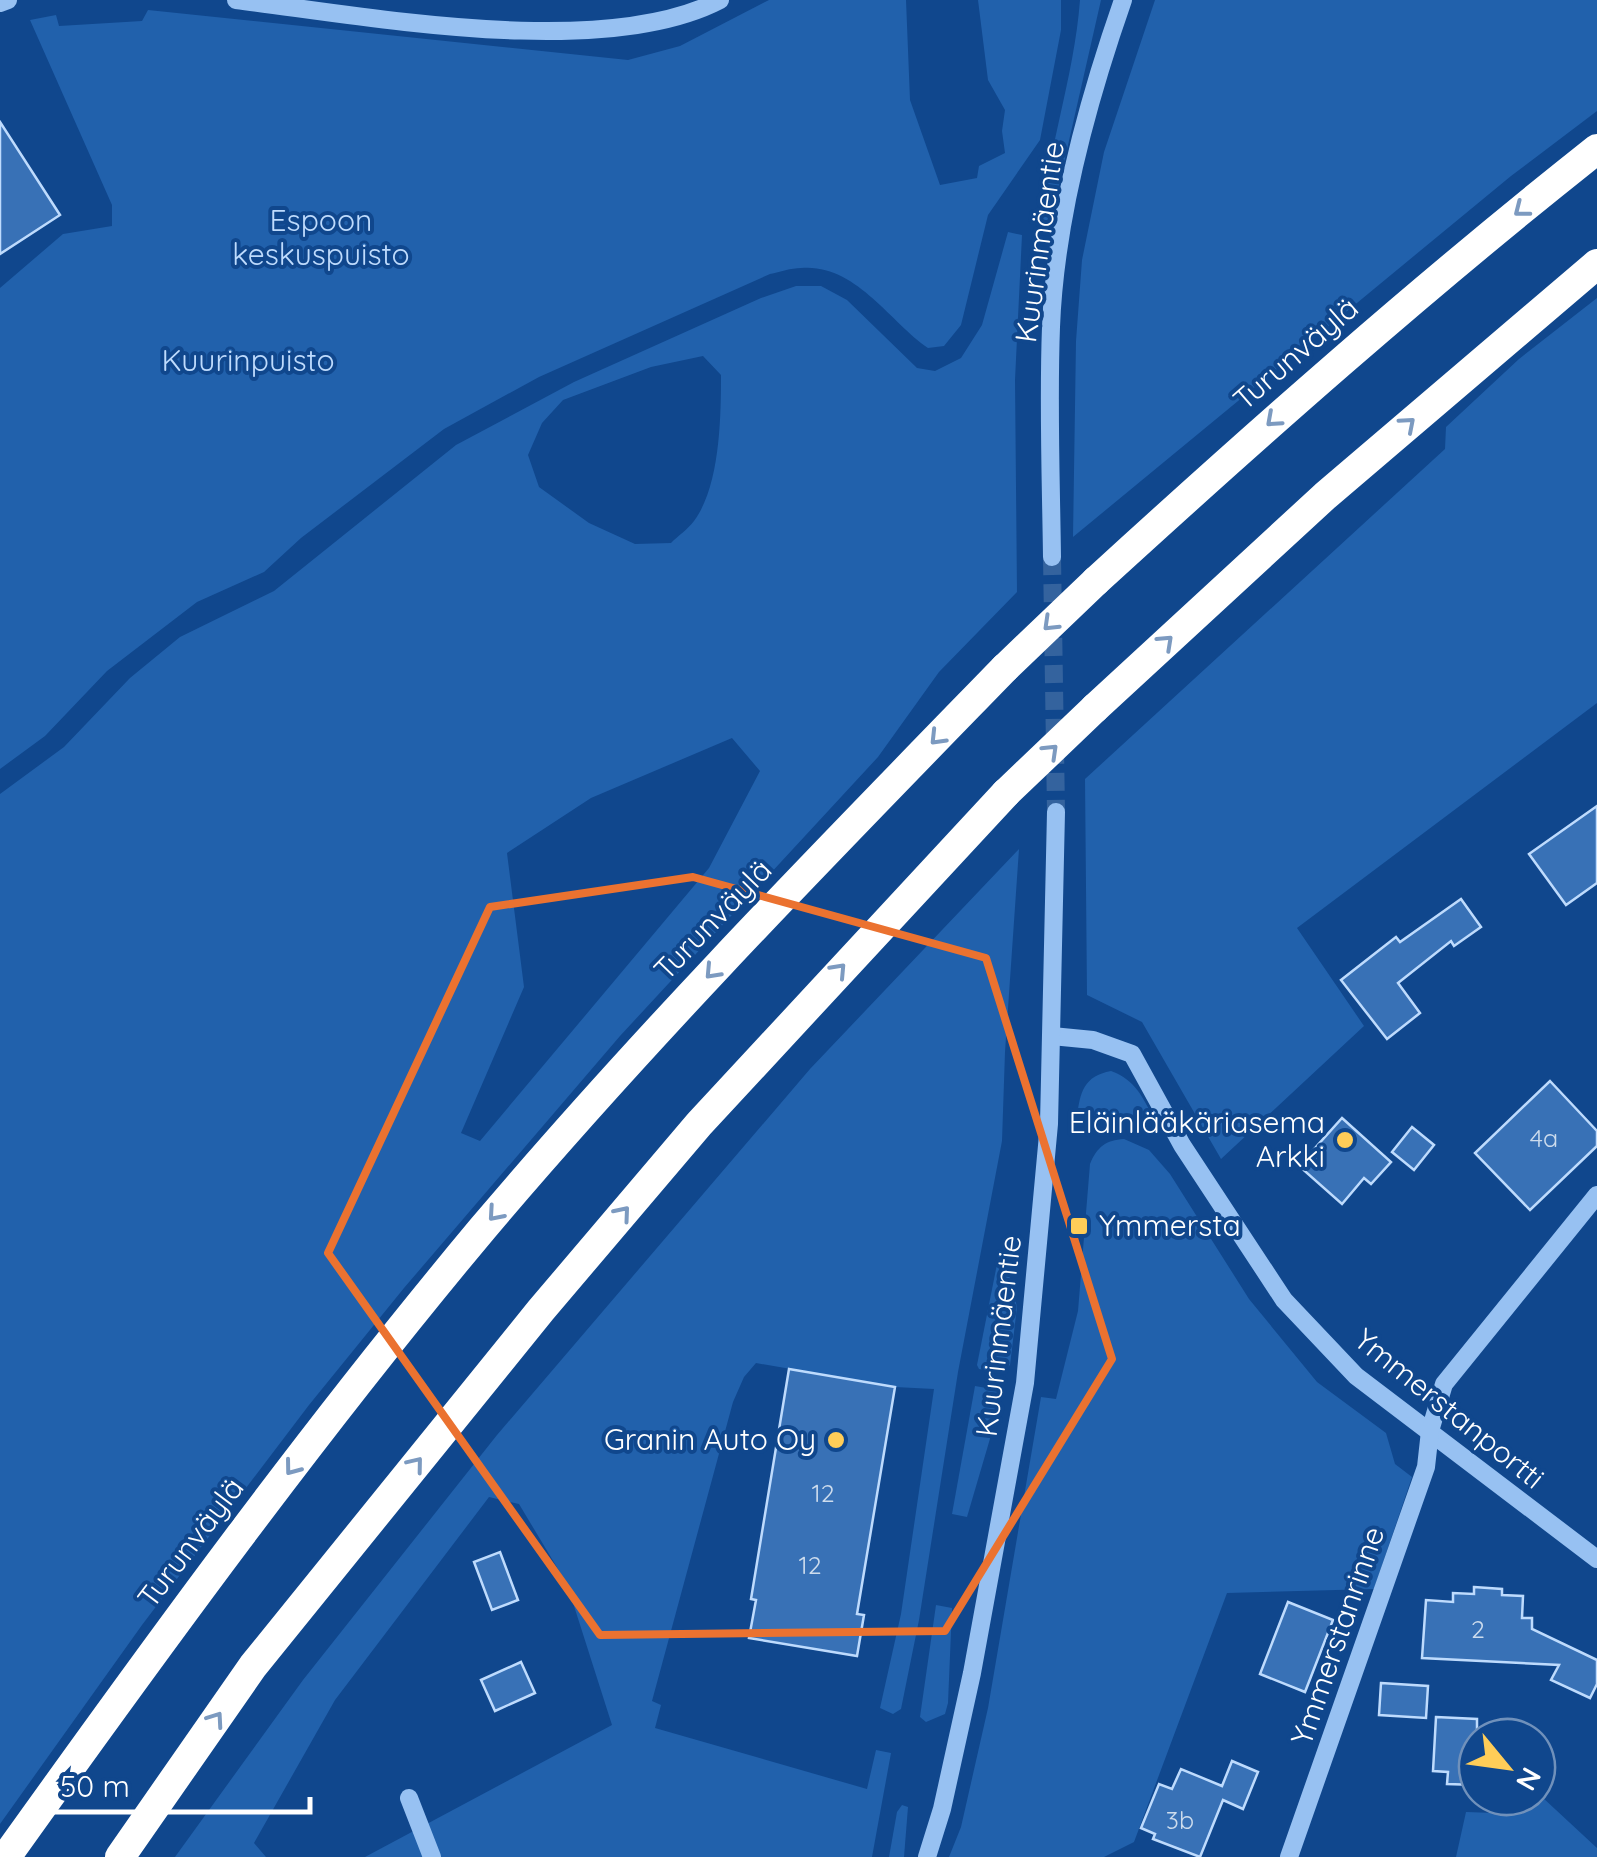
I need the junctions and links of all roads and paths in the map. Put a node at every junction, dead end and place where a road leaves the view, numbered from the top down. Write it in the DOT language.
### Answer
graph roads {
  1 [pos="8,0"];
  2 [pos="236,0"];
  3 [pos="720,0"];
  4 [pos="1122,0"];
  5 [pos="0,3"];
  6 [pos="1597,149"];
  7 [pos="1597,264"];
  8 [pos="1052,556"];
  9 [pos="1056,812"];
  10 [pos="1052,1036"];
  11 [pos="1597,1195"];
  12 [pos="1430,1431"];
  13 [pos="1597,1559"];
  14 [pos="409,1798"];
  15 [pos="6,1857"];
  16 [pos="120,1857"];
  17 [pos="432,1857"];
  18 [pos="927,1857"];
  19 [pos="1289,1857"];
  1 -- 5 [label="street"];
  2 -- 3 [label="street"];
  4 -- 8 [label="street, Kuurinmäentie"];
  6 -- 15 [label="highway, Turunväylä, one-way, bridge"];
  16 -- 7 [label="highway, one-way, bridge"];
  9 -- 10 [label="street, Kuurinmäentie"];
  10 -- 12 [label="street, Ymmerstanportti"];
  10 -- 18 [label="street, Kuurinmäentie"];
  11 -- 12 [label="street, Ymmerstanrinne"];
  12 -- 13 [label="street, Ymmerstanportti"];
  12 -- 19 [label="street, Ymmerstanrinne"];
  14 -- 17 [label="street"];
}
